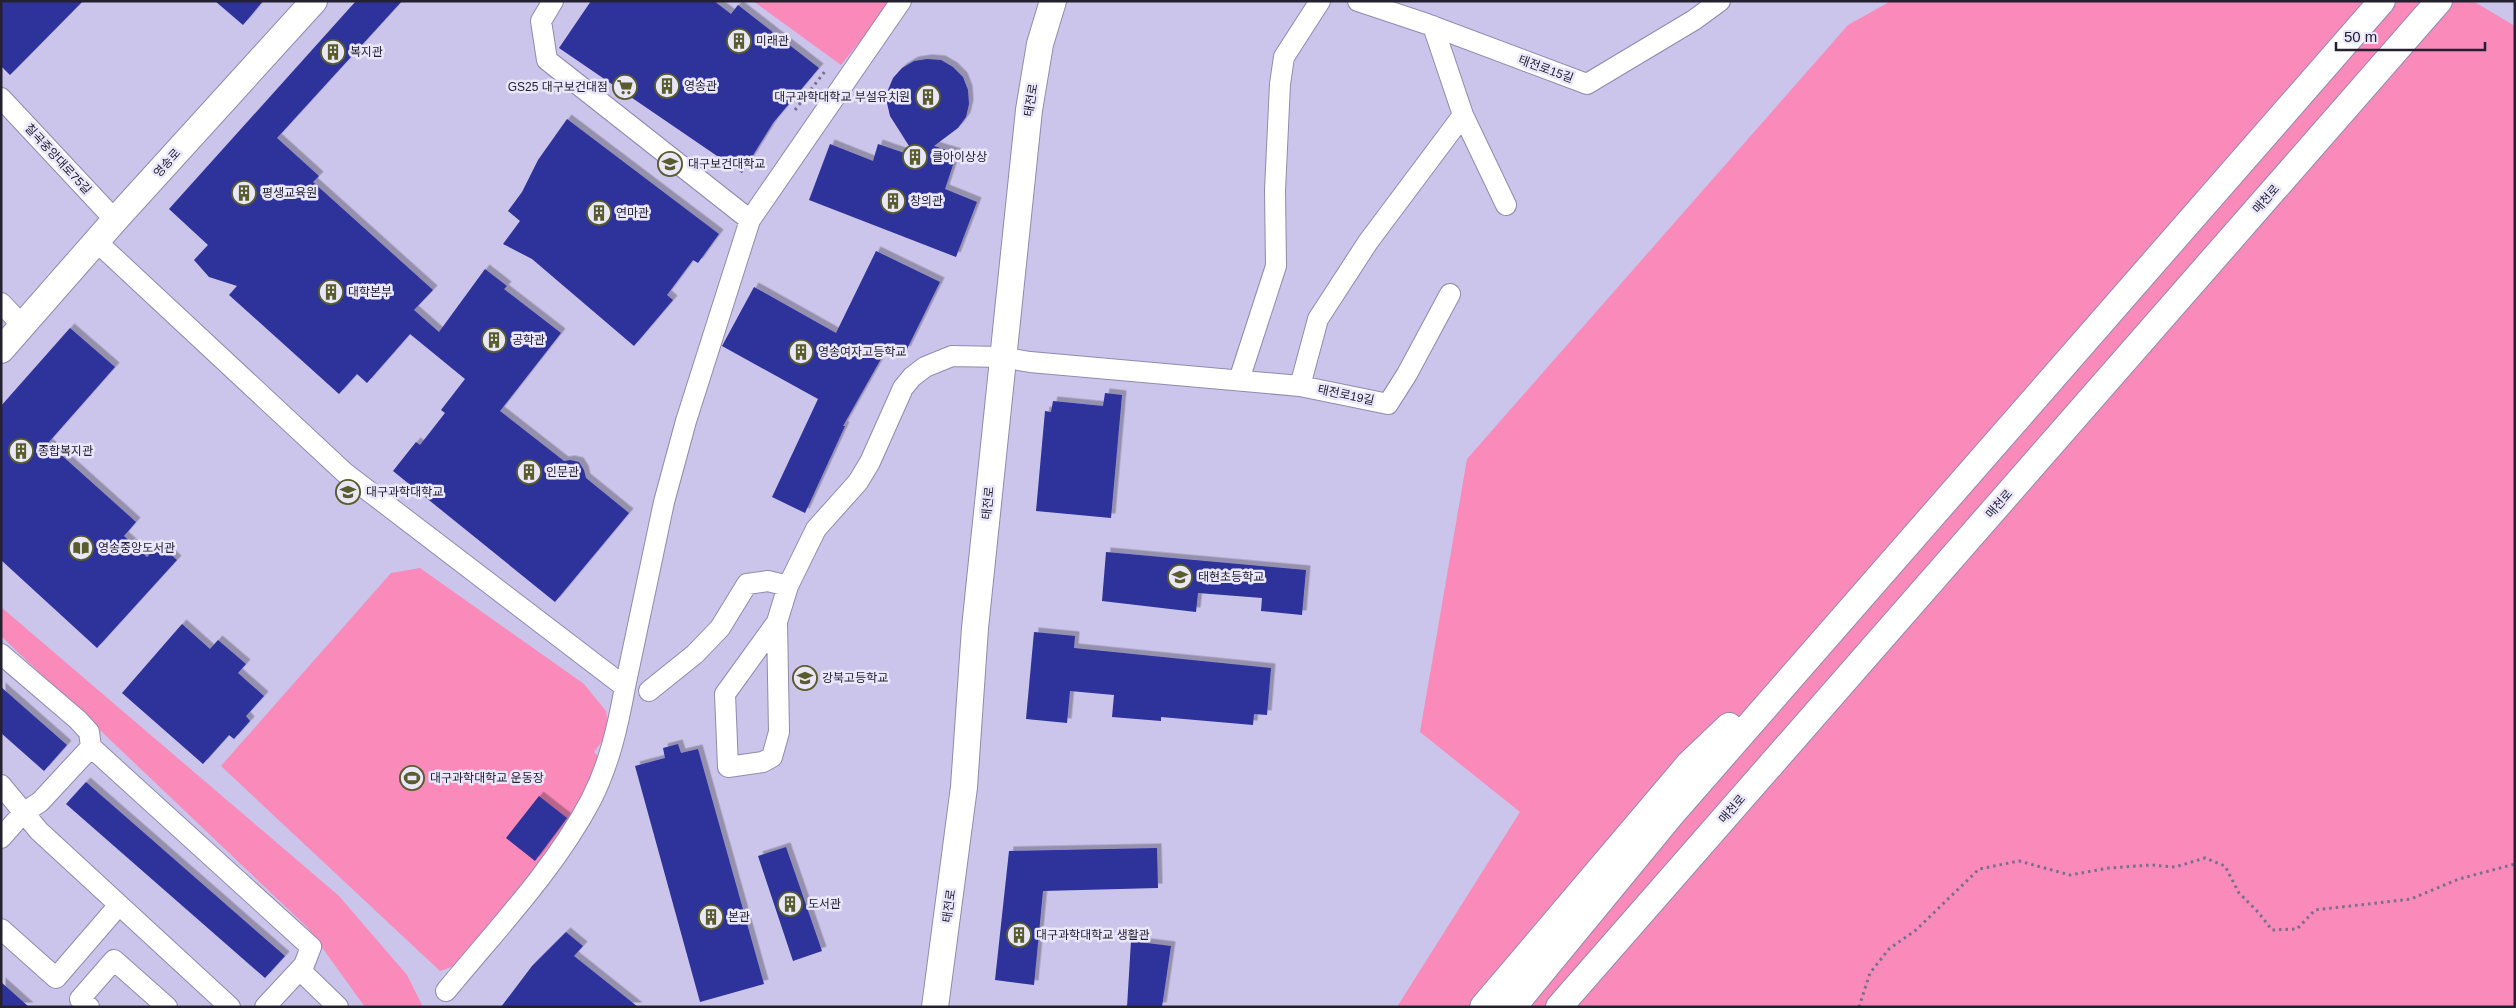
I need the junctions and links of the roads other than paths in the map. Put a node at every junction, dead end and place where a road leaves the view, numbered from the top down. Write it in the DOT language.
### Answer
graph roads {
  1 [pos="314,1"];
  2 [pos="553,1"];
  3 [pos="901,1"];
  4 [pos="1053,1"];
  5 [pos="1320,1"];
  6 [pos="1358,1"];
  7 [pos="1720,1"];
  8 [pos="2382,1"];
  9 [pos="2439,1"];
  10 [pos="1433,26"];
  11 [pos="1,98"];
  12 [pos="1463,115"];
  13 [pos="1506,205"];
  14 [pos="115,220"];
  15 [pos="750,220"];
  16 [pos="97,242"];
  17 [pos="1450,294"];
  18 [pos="1,303"];
  19 [pos="23,326"];
  20 [pos="1,350"];
  21 [pos="1002,358"];
  22 [pos="1239,380"];
  23 [pos="1300,386"];
  24 [pos="788,586"];
  25 [pos="777,622"];
  26 [pos="1829,634"];
  27 [pos="1,654"];
  28 [pos="625,688"];
  29 [pos="649,691"];
  30 [pos="1835,691"];
  31 [pos="91,747"];
  32 [pos="1,785"];
  33 [pos="23,813"];
  34 [pos="1,838"];
  35 [pos="119,905"];
  36 [pos="1,929"];
  37 [pos="300,970"];
  38 [pos="446,991"];
  39 [pos="89,1007"];
  40 [pos="167,1007"];
  41 [pos="230,1007"];
  42 [pos="265,1007"];
  43 [pos="338,1007"];
  44 [pos="935,1007"];
  45 [pos="1483,1007"];
  46 [pos="1512,1007"];
  47 [pos="1559,1007"];
  48 [pos="1576,1007"];
  1 -- 14 [label="main road, 영송로"];
  2 -- 15 [label="street"];
  3 -- 15 [label="street"];
  4 -- 21 [label="main road, 태전로"];
  5 -- 22 [label="street"];
  6 -- 10 [label="street, 태전로15길"];
  7 -- 10 [label="street, 태전로15길"];
  8 -- 26 [label="main road"];
  9 -- 30 [label="main road, 매천로"];
  10 -- 12 [label="street"];
  11 -- 14 [label="street, 칠곡중앙대로75길"];
  12 -- 13 [label="street"];
  12 -- 23 [label="street"];
  14 -- 16 [label="main road, 영송로"];
  15 -- 28 [label="street"];
  16 -- 19 [label="main road, 영송로"];
  16 -- 28 [label="street"];
  17 -- 23 [label="street, 태전로19길"];
  18 -- 19 [label="street"];
  19 -- 20 [label="main road, 영송로"];
  21 -- 22 [label="street, 태전로19길"];
  21 -- 24 [label="street, 태전로19길"];
  21 -- 44 [label="main road, 태전로"];
  22 -- 23 [label="street, 태전로19길"];
  24 -- 25 [label="street, 태전로19길"];
  24 -- 29 [label="street"];
  25 -- 25 [label="street"];
  26 -- 45 [label="main road"];
  26 -- 46 [label="main road"];
  27 -- 31 [label="street"];
  28 -- 38 [label="street"];
  30 -- 47 [label="main road, 매천로"];
  30 -- 48 [label="main road"];
  31 -- 33 [label="street"];
  31 -- 37 [label="street"];
  32 -- 33 [label="street"];
  33 -- 34 [label="street"];
  33 -- 35 [label="street"];
  35 -- 36 [label="street"];
  35 -- 41 [label="street"];
  37 -- 42 [label="street"];
  37 -- 43 [label="street"];
  39 -- 40 [label="street"];
}
